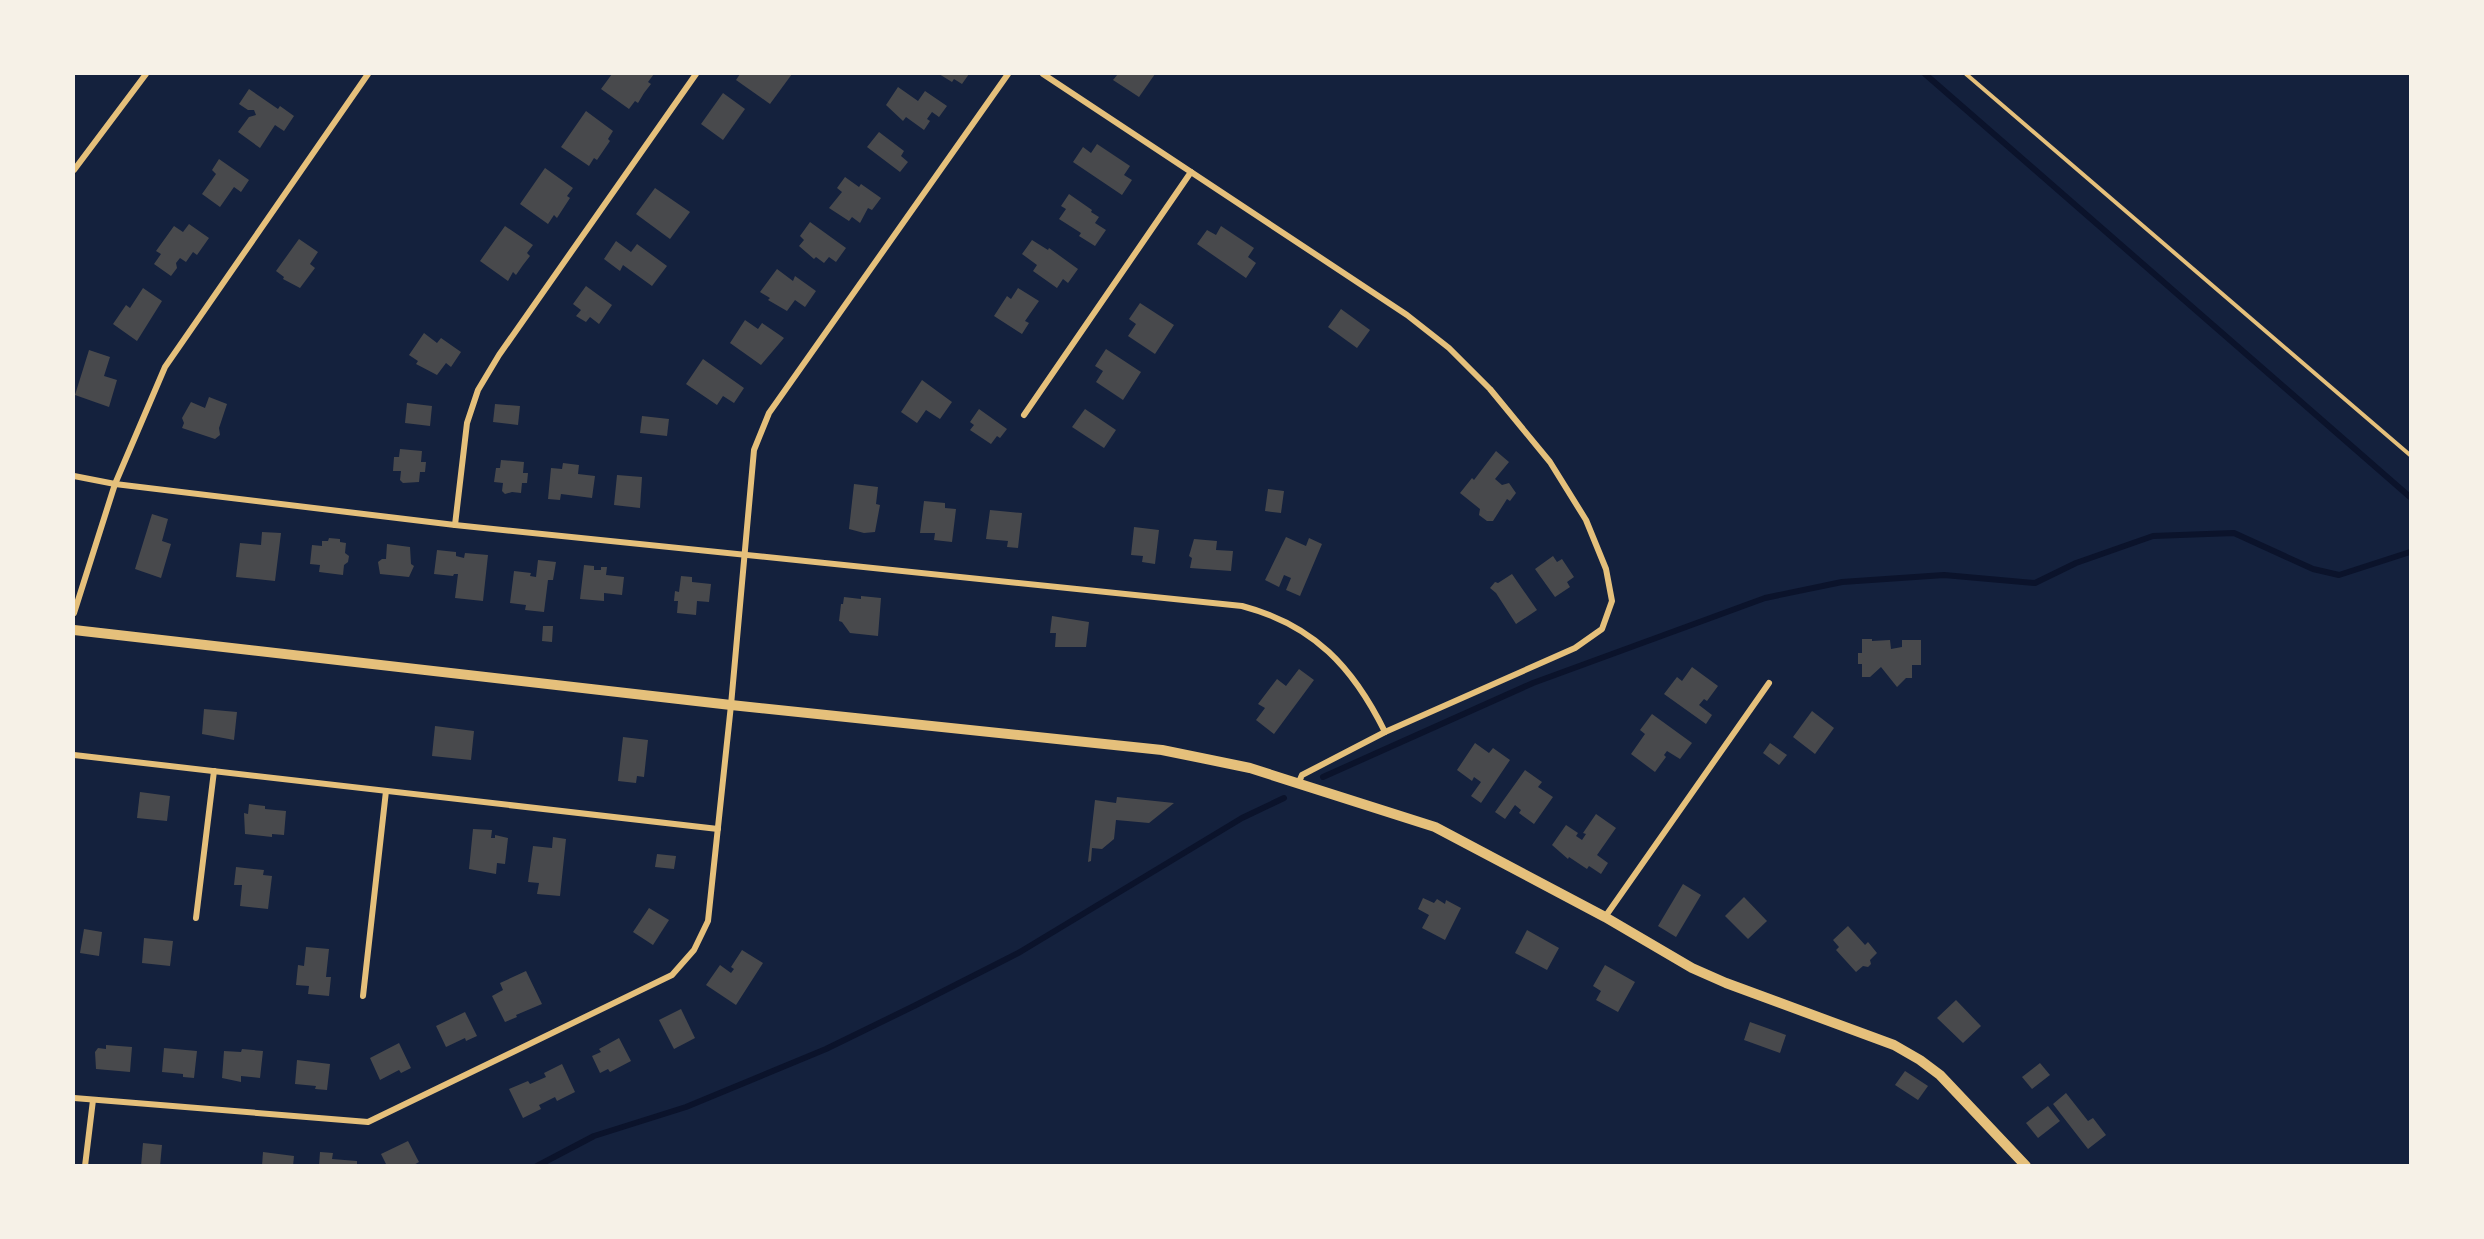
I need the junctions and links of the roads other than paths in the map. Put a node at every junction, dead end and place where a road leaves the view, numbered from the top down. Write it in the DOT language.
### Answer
graph roads {
  1 [pos="146,74"];
  2 [pos="368,74"];
  3 [pos="696,74"];
  4 [pos="1008,74"];
  5 [pos="1043,74"];
  6 [pos="74,170"];
  7 [pos="1191,172"];
  8 [pos="1024,415"];
  9 [pos="74,476"];
  10 [pos="115,484"];
  11 [pos="455,525"];
  12 [pos="745,554"];
  13 [pos="74,613"];
  14 [pos="74,630"];
  15 [pos="1769,683"];
  16 [pos="731,705"];
  17 [pos="1385,732"];
  18 [pos="74,755"];
  19 [pos="213,771"];
  20 [pos="1298,784"];
  21 [pos="386,791"];
  22 [pos="717,829"];
  23 [pos="1605,917"];
  24 [pos="196,918"];
  25 [pos="363,996"];
  26 [pos="74,1098"];
  27 [pos="93,1100"];
  28 [pos="85,1166"];
  29 [pos="2026,1166"];
  1 -- 6 [label="street"];
  2 -- 10 [label="street"];
  3 -- 11 [label="street"];
  4 -- 12 [label="street"];
  5 -- 7 [label="street"];
  7 -- 8 [label="street"];
  7 -- 17 [label="street"];
  9 -- 10 [label="street"];
  10 -- 11 [label="street"];
  10 -- 13 [label="street"];
  11 -- 12 [label="street"];
  12 -- 16 [label="street"];
  12 -- 17 [label="street"];
  14 -- 16 [label="street"];
  15 -- 23 [label="street"];
  16 -- 20 [label="street"];
  16 -- 22 [label="street"];
  17 -- 20 [label="street"];
  18 -- 19 [label="street"];
  19 -- 21 [label="street"];
  19 -- 24 [label="street"];
  20 -- 23 [label="street"];
  21 -- 22 [label="street"];
  21 -- 25 [label="street"];
  22 -- 27 [label="street"];
  23 -- 29 [label="street"];
  26 -- 27 [label="street"];
  27 -- 28 [label="street"];
}
